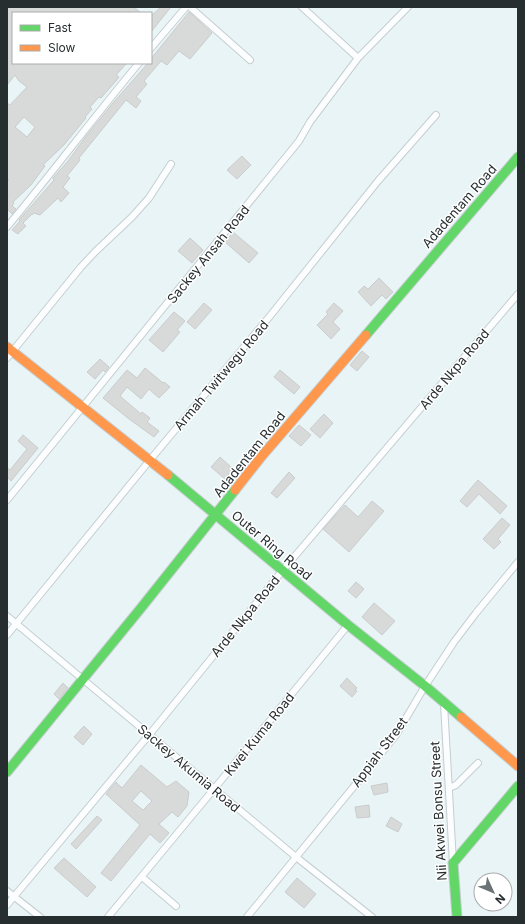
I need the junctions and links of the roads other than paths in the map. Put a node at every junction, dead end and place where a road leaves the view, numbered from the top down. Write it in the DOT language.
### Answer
graph roads {
  1 [pos="186,7"];
  2 [pos="190,7"];
  3 [pos="302,7"];
  4 [pos="408,7"];
  5 [pos="152,47"];
  6 [pos="358,58"];
  7 [pos="250,60"];
  8 [pos="138,64"];
  9 [pos="436,115"];
  10 [pos="518,157"];
  11 [pos="171,164"];
  12 [pos="7,227"];
  13 [pos="518,294"];
  14 [pos="9,352"];
  15 [pos="83,407"];
  16 [pos="150,460"];
  17 [pos="7,500"];
  18 [pos="216,515"];
  19 [pos="518,562"];
  20 [pos="283,570"];
  21 [pos="7,616"];
  22 [pos="16,624"];
  23 [pos="348,625"];
  24 [pos="7,635"];
  25 [pos="83,679"];
  26 [pos="425,686"];
  27 [pos="444,704"];
  28 [pos="148,735"];
  29 [pos="478,763"];
  30 [pos="518,766"];
  31 [pos="7,772"];
  32 [pos="518,786"];
  33 [pos="449,788"];
  34 [pos="214,789"];
  35 [pos="296,857"];
  36 [pos="453,863"];
  37 [pos="142,877"];
  38 [pos="7,891"];
  39 [pos="14,896"];
  40 [pos="7,905"];
  41 [pos="176,906"];
  42 [pos="40,917"];
  43 [pos="108,917"];
  44 [pos="247,917"];
  45 [pos="372,917"];
  46 [pos="457,917"];
  1 -- 5 [label="street"];
  2 -- 7 [label="street"];
  3 -- 6 [label="street"];
  4 -- 6 [label="street, Sackey Ansah Road"];
  6 -- 15 [label="street, Sackey Ansah Road"];
  8 -- 12 [label="street"];
  9 -- 16 [label="street, Armah Twitwegu Road"];
  10 -- 18 [label="street, Adadentam Road"];
  11 -- 14 [label="street"];
  13 -- 20 [label="street, Arde Nkpa Road"];
  14 -- 15 [label="street, Outer Ring Road"];
  15 -- 16 [label="street, Outer Ring Road"];
  15 -- 17 [label="street, Sackey Ansah Road"];
  16 -- 18 [label="street, Outer Ring Road"];
  16 -- 22 [label="street, Armah Twitwegu Road"];
  18 -- 20 [label="street, Outer Ring Road"];
  18 -- 25 [label="street, Adadentam Road"];
  19 -- 26 [label="street, Appiah Street"];
  20 -- 23 [label="street, Outer Ring Road"];
  20 -- 28 [label="street, Arde Nkpa Road"];
  21 -- 22 [label="street, Sackey Akumia Road"];
  22 -- 24 [label="street, Armah Twitwegu Road"];
  22 -- 25 [label="street, Sackey Akumia Road"];
  23 -- 26 [label="street, Outer Ring Road"];
  23 -- 34 [label="street, Kwei Kuma Road"];
  25 -- 28 [label="street, Sackey Akumia Road"];
  25 -- 31 [label="street, Adadentam Road"];
  26 -- 27 [label="street, Outer Ring Road"];
  26 -- 35 [label="street, Appiah Street"];
  27 -- 30 [label="street, Outer Ring Road"];
  27 -- 33 [label="street, Nii Akwei Bonsu Street"];
  28 -- 34 [label="street, Sackey Akumia Road"];
  28 -- 39 [label="street, Arde Nkpa Road"];
  29 -- 33 [label="street"];
  32 -- 36 [label="street"];
  33 -- 36 [label="street, Nii Akwei Bonsu Street"];
  34 -- 35 [label="street, Sackey Akumia Road"];
  34 -- 37 [label="street, Kwei Kuma Road"];
  35 -- 44 [label="street, Appiah Street"];
  35 -- 45 [label="street, Sackey Akumia Road"];
  36 -- 46 [label="street, Nii Akwei Bonsu Street"];
  37 -- 41 [label="street"];
  37 -- 43 [label="street, Kwei Kuma Road"];
  38 -- 39 [label="street"];
  39 -- 40 [label="street, Arde Nkpa Road"];
  39 -- 42 [label="street"];
}
